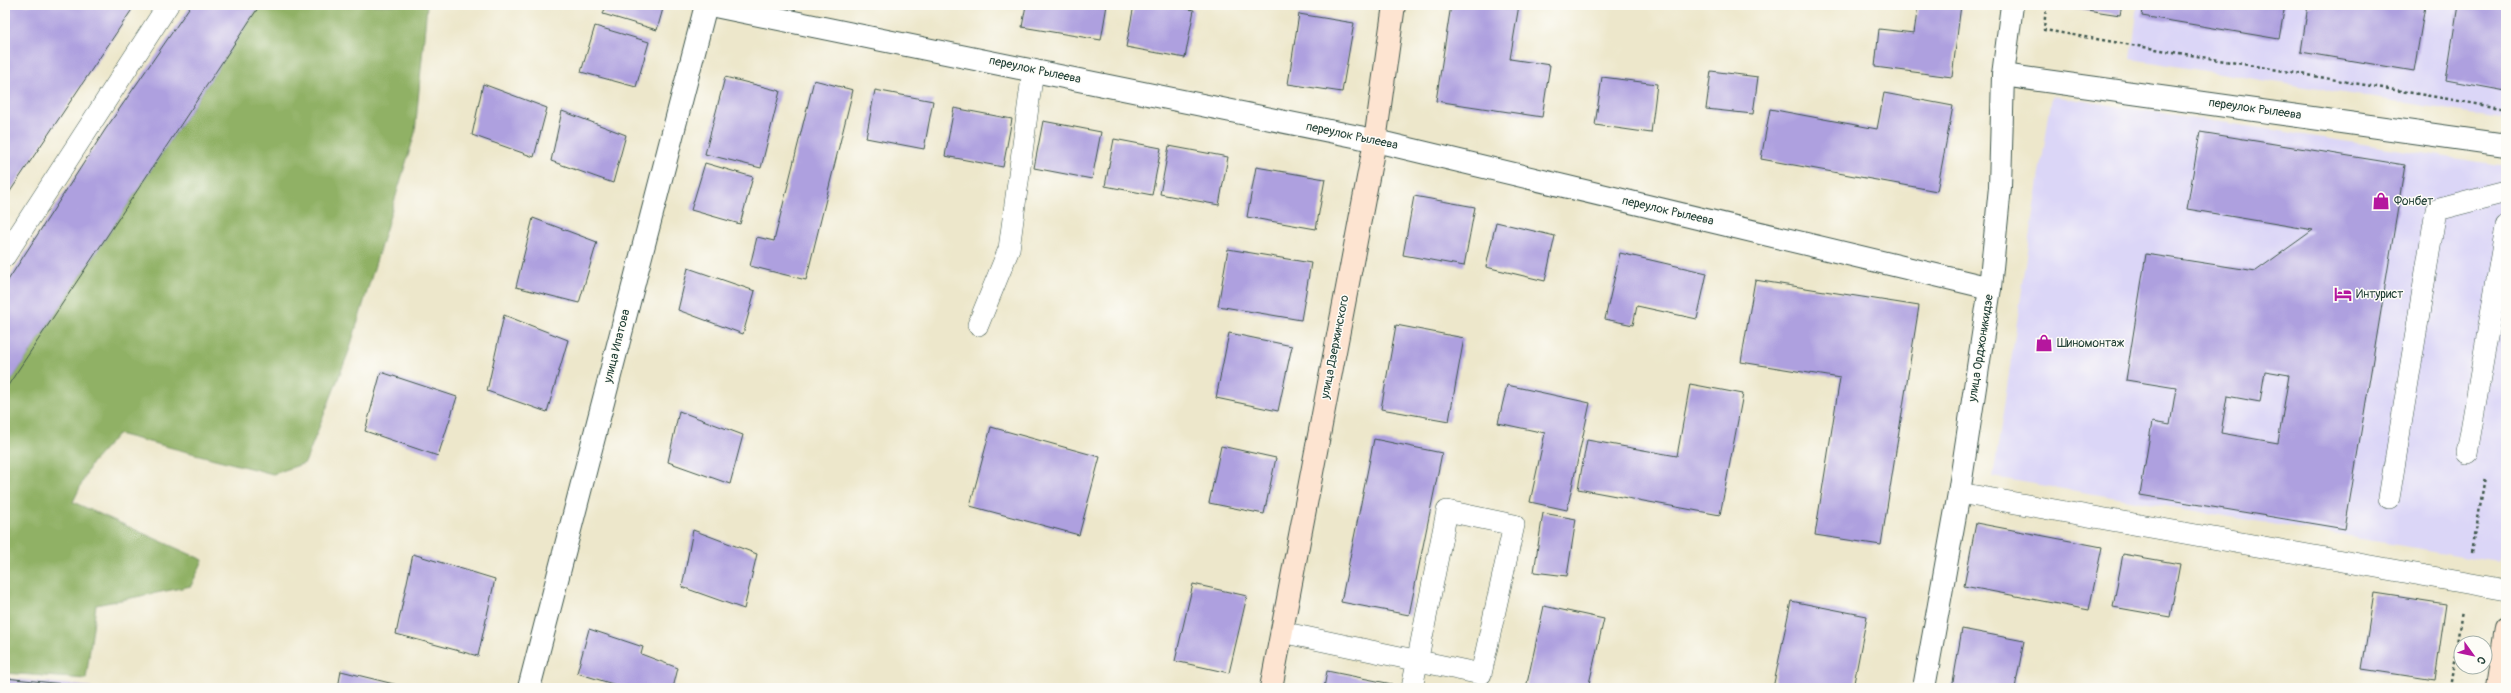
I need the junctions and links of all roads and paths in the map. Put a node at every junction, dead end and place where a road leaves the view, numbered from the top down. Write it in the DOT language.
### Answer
graph roads {
  1 [pos="168,5"];
  2 [pos="706,5"];
  3 [pos="710,5"];
  4 [pos="1394,5"];
  5 [pos="2012,5"];
  6 [pos="2046,5"];
  7 [pos="1033,70"];
  8 [pos="2003,74"];
  9 [pos="2506,109"];
  10 [pos="1374,141"];
  11 [pos="2506,145"];
  12 [pos="2506,192"];
  13 [pos="2506,227"];
  14 [pos="5,256"];
  15 [pos="1990,288"];
  16 [pos="978,325"];
  17 [pos="2466,453"];
  18 [pos="2485,475"];
  19 [pos="1959,493"];
  20 [pos="2389,498"];
  21 [pos="2467,582"];
  22 [pos="2506,590"];
  23 [pos="2506,628"];
  24 [pos="1281,632"];
  25 [pos="1417,661"];
  26 [pos="529,688"];
  27 [pos="1271,688"];
  28 [pos="1412,688"];
  29 [pos="1924,688"];
  30 [pos="2450,688"];
  31 [pos="2497,688"];
  1 -- 14 [label="lane"];
  2 -- 26 [label="street, улица Ипатова"];
  3 -- 7 [label="street, переулок Рылеева"];
  4 -- 10 [label="street, улица Дзержинского"];
  5 -- 8 [label="street, улица Орджоникидзе"];
  6 -- 9 [label="path"];
  7 -- 10 [label="street, переулок Рылеева"];
  7 -- 16 [label="lane"];
  8 -- 11 [label="street, переулок Рылеева"];
  8 -- 15 [label="street, улица Орджоникидзе"];
  10 -- 15 [label="street, переулок Рылеева"];
  10 -- 24 [label="street, улица Дзержинского"];
  12 -- 20 [label="lane"];
  13 -- 17 [label="lane"];
  15 -- 19 [label="street, улица Орджоникидзе"];
  18 -- 21 [label="path"];
  19 -- 21 [label="lane"];
  19 -- 29 [label="street, улица Орджоникидзе"];
  21 -- 22 [label="lane"];
  21 -- 30 [label="path"];
  23 -- 31 [label="street"];
  24 -- 25 [label="lane"];
  24 -- 27 [label="street, улица Дзержинского"];
  25 -- 25 [label="lane"];
  25 -- 28 [label="lane"];
}
